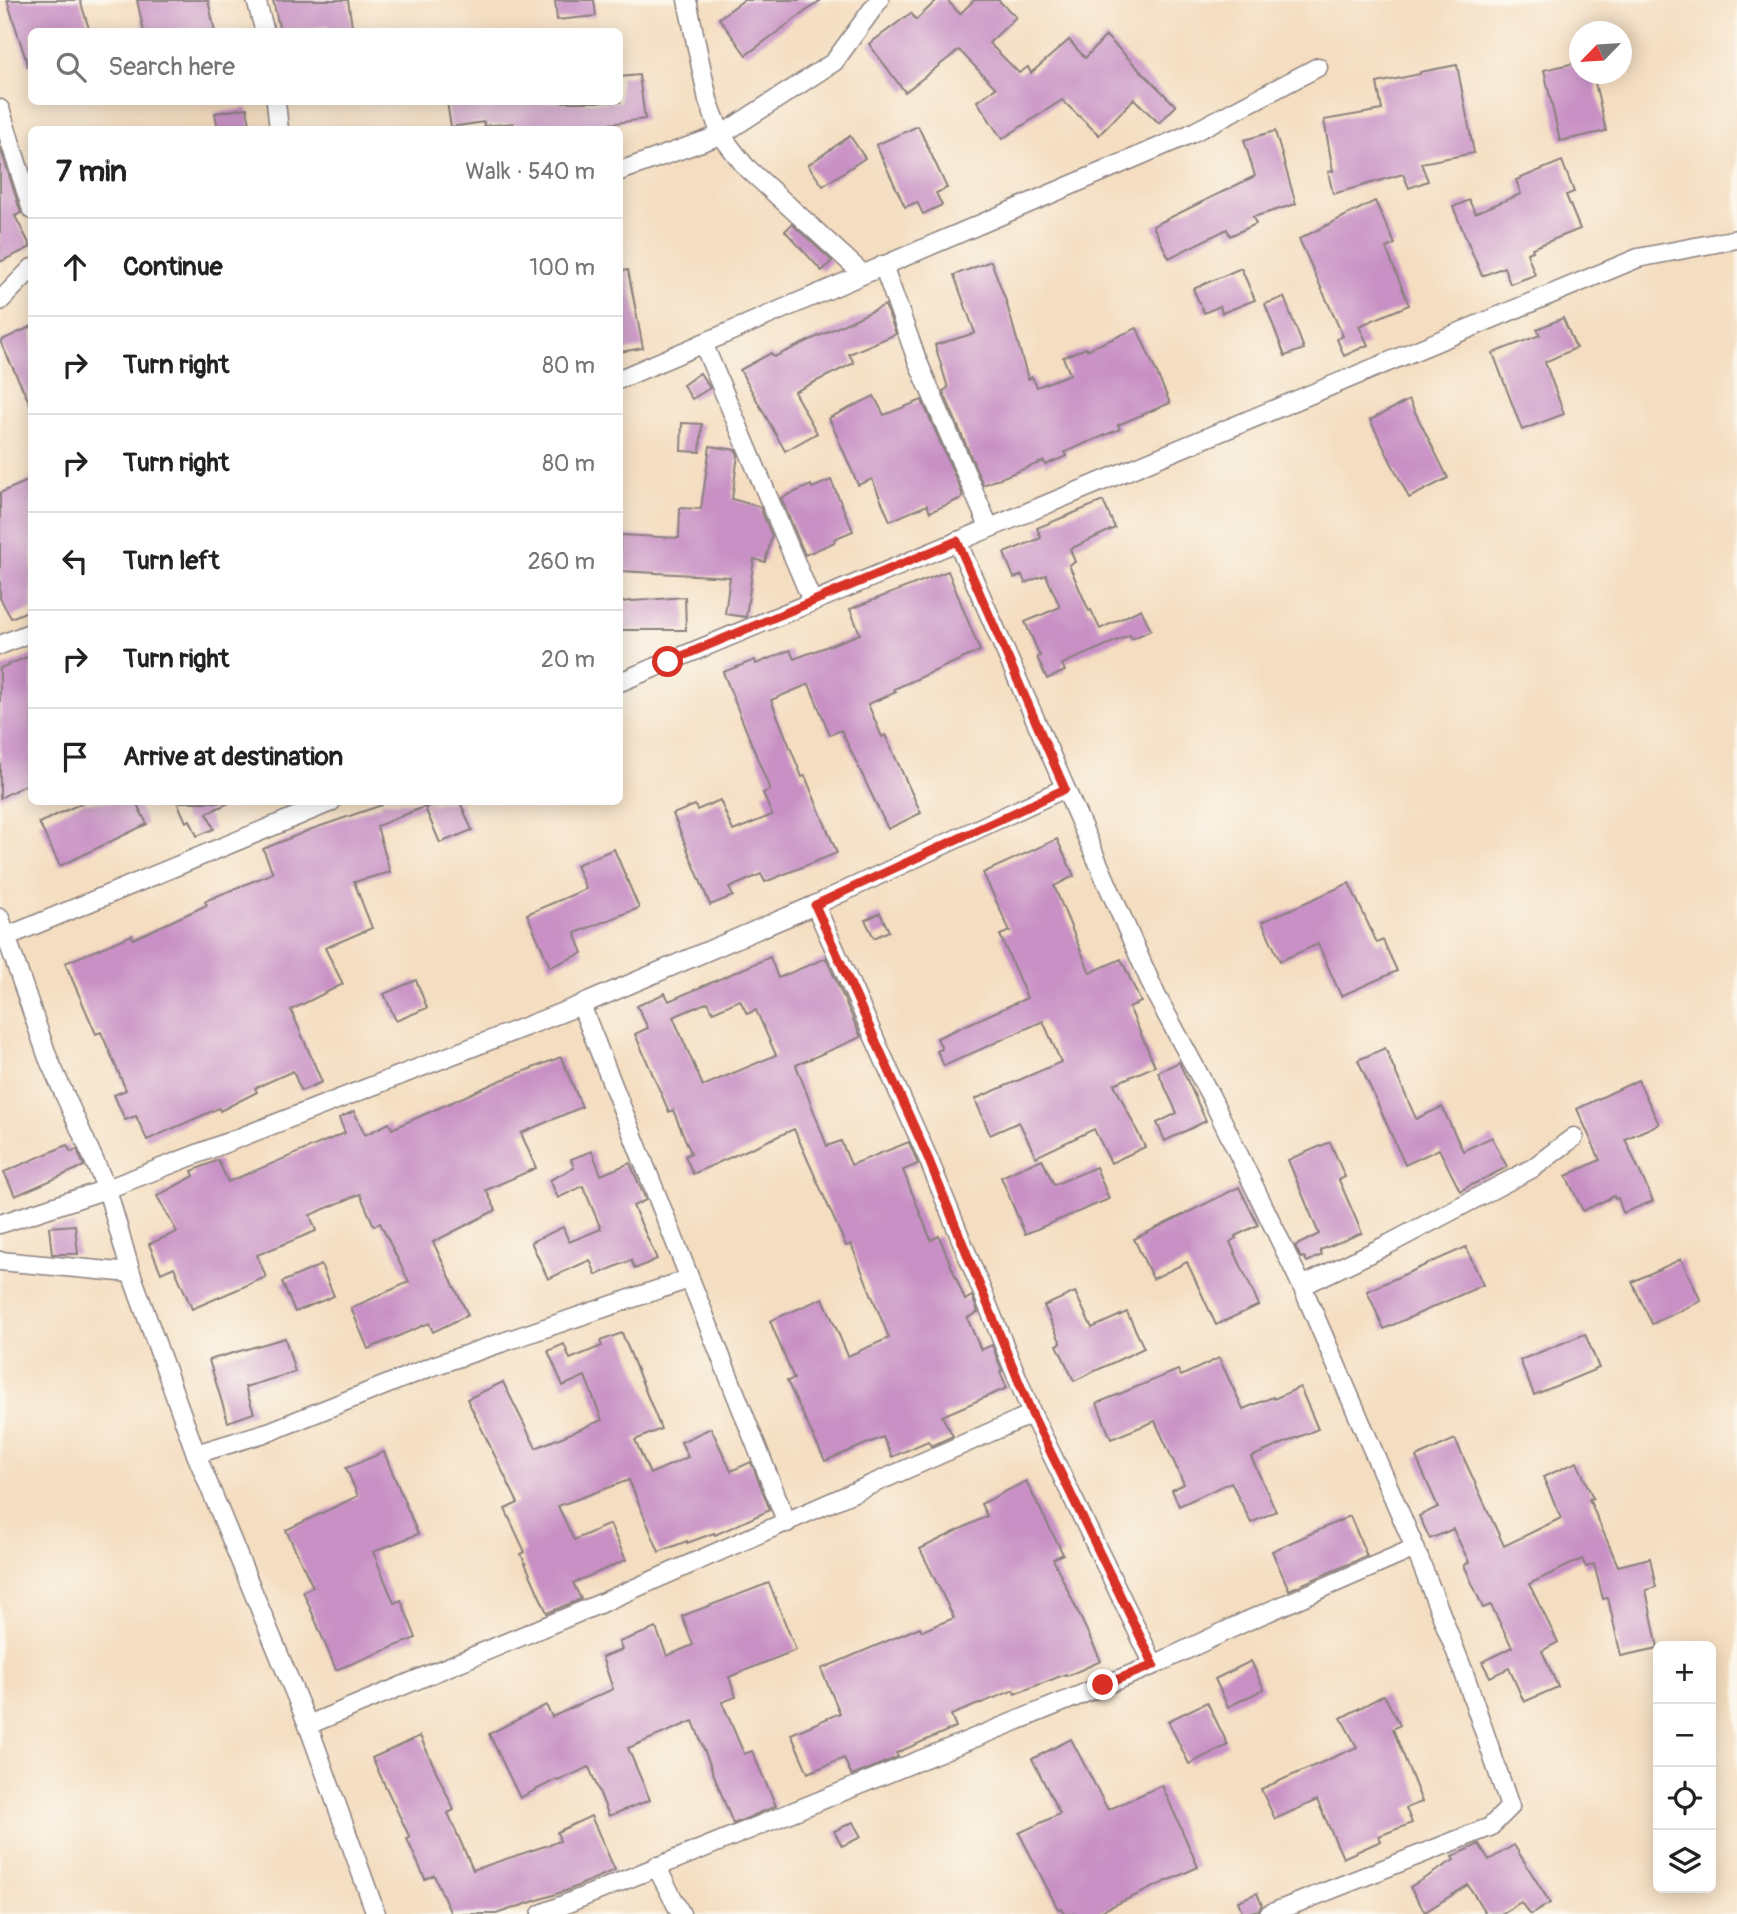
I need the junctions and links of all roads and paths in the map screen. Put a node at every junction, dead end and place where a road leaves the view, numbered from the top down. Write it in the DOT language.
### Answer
graph roads {
  1 [pos="256,0"];
  2 [pos="687,0"];
  3 [pos="879,0"];
  4 [pos="264,28"];
  5 [pos="1318,67"];
  6 [pos="276,105"];
  7 [pos="0,109"];
  8 [pos="279,126"];
  9 [pos="721,135"];
  10 [pos="623,170"];
  11 [pos="28,197"];
  12 [pos="1737,239"];
  13 [pos="883,265"];
  14 [pos="28,272"];
  15 [pos="863,274"];
  16 [pos="0,301"];
  17 [pos="702,343"];
  18 [pos="623,378"];
  19 [pos="989,527"];
  20 [pos="957,541"];
  21 [pos="812,601"];
  22 [pos="28,634"];
  23 [pos="0,645"];
  24 [pos="623,680"];
  25 [pos="1065,789"];
  26 [pos="324,805"];
  27 [pos="815,905"];
  28 [pos="0,918"];
  29 [pos="8,936"];
  30 [pos="581,1004"];
  31 [pos="1574,1137"];
  32 [pos="107,1189"];
  33 [pos="0,1224"];
  34 [pos="0,1261"];
  35 [pos="131,1273"];
  36 [pos="689,1279"];
  37 [pos="1302,1286"];
  38 [pos="1032,1414"];
  39 [pos="195,1454"];
  40 [pos="787,1523"];
  41 [pos="1415,1548"];
  42 [pos="1154,1665"];
  43 [pos="308,1725"];
  44 [pos="656,1867"];
  45 [pos="376,1914"];
  46 [pos="541,1914"];
  47 [pos="681,1914"];
  48 [pos="1269,1914"];
  1 -- 4 [label="street"];
  2 -- 9 [label="street"];
  3 -- 9 [label="street"];
  5 -- 13 [label="street"];
  6 -- 8 [label="street"];
  7 -- 11 [label="street"];
  9 -- 10 [label="street"];
  9 -- 15 [label="street"];
  12 -- 19 [label="street"];
  13 -- 15 [label="street"];
  13 -- 19 [label="street"];
  14 -- 16 [label="street"];
  15 -- 17 [label="street"];
  17 -- 18 [label="street"];
  17 -- 21 [label="street"];
  19 -- 20 [label="street"];
  20 -- 21 [label="street"];
  20 -- 25 [label="street"];
  21 -- 24 [label="street"];
  22 -- 23 [label="street"];
  25 -- 27 [label="street"];
  25 -- 37 [label="street"];
  26 -- 29 [label="street"];
  27 -- 30 [label="street"];
  27 -- 38 [label="street"];
  28 -- 29 [label="street"];
  29 -- 32 [label="street"];
  30 -- 32 [label="street"];
  30 -- 36 [label="street"];
  31 -- 37 [label="street"];
  32 -- 33 [label="street"];
  32 -- 35 [label="street"];
  34 -- 35 [label="street"];
  35 -- 39 [label="street"];
  36 -- 39 [label="street"];
  36 -- 40 [label="street"];
  37 -- 41 [label="street"];
  38 -- 40 [label="street"];
  38 -- 42 [label="street"];
  39 -- 43 [label="street"];
  40 -- 43 [label="street"];
  41 -- 42 [label="street"];
  41 -- 48 [label="street"];
  42 -- 44 [label="street"];
  43 -- 45 [label="street"];
  44 -- 46 [label="street"];
  44 -- 47 [label="street"];
}
